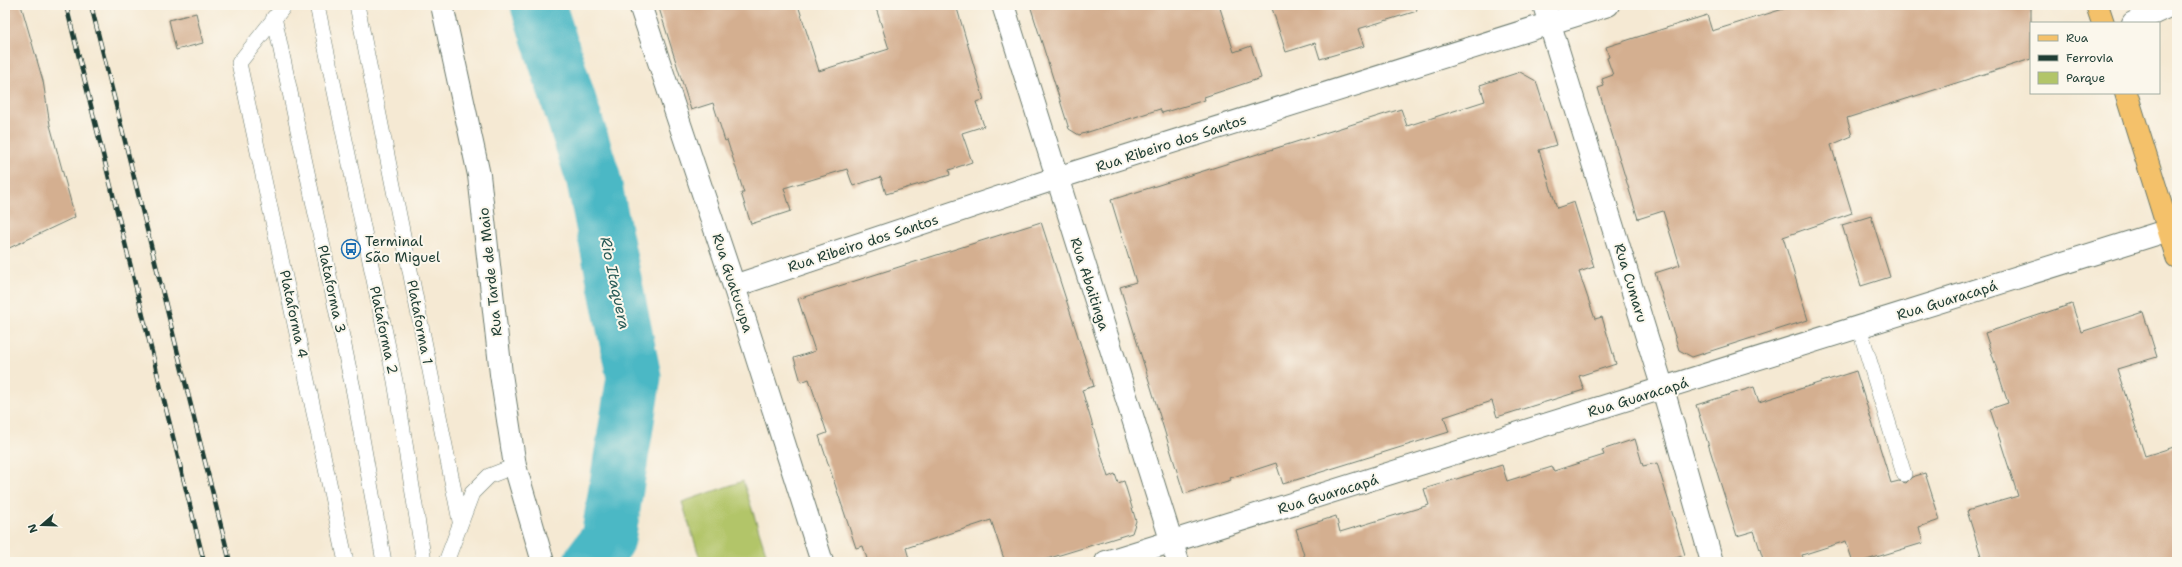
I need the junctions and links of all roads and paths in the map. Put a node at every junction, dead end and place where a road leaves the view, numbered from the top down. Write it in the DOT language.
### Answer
graph roads {
  1 [pos="285,5"];
  2 [pos="317,5"];
  3 [pos="357,5"];
  4 [pos="442,5"];
  5 [pos="640,5"];
  6 [pos="1003,5"];
  7 [pos="1608,5"];
  8 [pos="2097,5"];
  9 [pos="2170,5"];
  10 [pos="1547,14"];
  11 [pos="274,17"];
  12 [pos="2103,22"];
  13 [pos="2135,22"];
  14 [pos="2126,94"];
  15 [pos="1057,178"];
  16 [pos="2169,230"];
  17 [pos="2177,257"];
  18 [pos="734,286"];
  19 [pos="1859,327"];
  20 [pos="1663,389"];
  21 [pos="515,466"];
  22 [pos="1904,474"];
  23 [pos="460,521"];
  24 [pos="1175,552"];
  25 [pos="346,562"];
  26 [pos="384,562"];
  27 [pos="424,562"];
  28 [pos="446,562"];
  29 [pos="543,562"];
  30 [pos="822,562"];
  31 [pos="1106,562"];
  32 [pos="1712,562"];
  1 -- 11 [label="lane"];
  2 -- 27 [label="lane, Plataforma 2"];
  3 -- 23 [label="lane, Plataforma 1"];
  4 -- 21 [label="street, Rua Tarde de Maio"];
  5 -- 18 [label="street, Rua Guatucupa"];
  6 -- 15 [label="street, Rua Abaitinga"];
  7 -- 10 [label="street, Rua Ribeiro dos Santos"];
  8 -- 12 [label="main road"];
  9 -- 13 [label="street"];
  10 -- 15 [label="street, Rua Ribeiro dos Santos"];
  10 -- 20 [label="street, Rua Cumaru"];
  11 -- 25 [label="lane, Plataforma 4"];
  11 -- 26 [label="lane, Plataforma 3"];
  14 -- 16 [label="main road"];
  15 -- 18 [label="street, Rua Ribeiro dos Santos"];
  15 -- 24 [label="street, Rua Abaitinga"];
  16 -- 17 [label="main road"];
  16 -- 19 [label="street, Rua Guaracapá"];
  18 -- 30 [label="street, Rua Guatucupa"];
  19 -- 20 [label="street, Rua Guaracapá"];
  19 -- 22 [label="lane"];
  20 -- 24 [label="street, Rua Guaracapá"];
  20 -- 32 [label="street, Rua Cumaru"];
  21 -- 23 [label="lane"];
  21 -- 29 [label="street, Rua Tarde de Maio"];
  23 -- 28 [label="lane"];
  24 -- 31 [label="street, Rua Guaracapá"];
}
